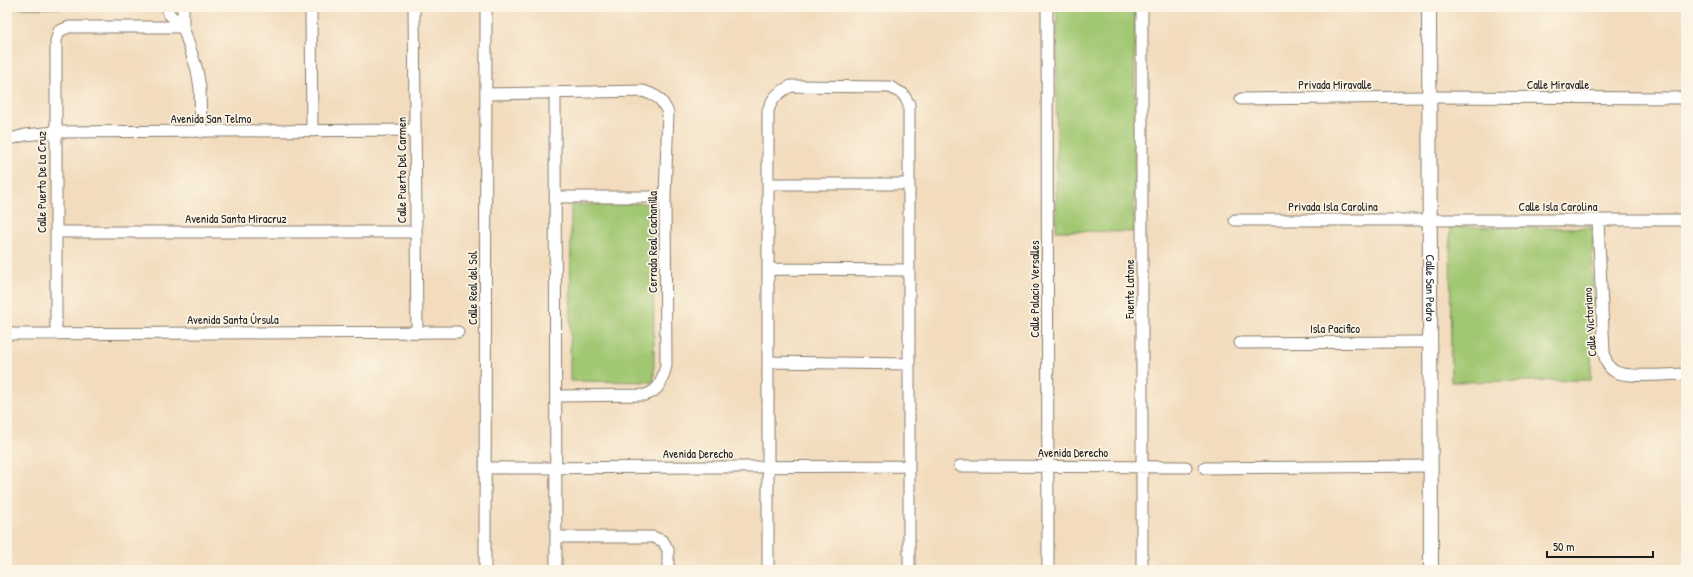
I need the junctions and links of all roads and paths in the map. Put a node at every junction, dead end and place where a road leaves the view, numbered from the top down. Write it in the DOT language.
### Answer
graph roads {
  1 [pos="167,7"];
  2 [pos="183,7"];
  3 [pos="311,7"];
  4 [pos="414,7"];
  5 [pos="486,7"];
  6 [pos="1047,7"];
  7 [pos="1142,7"];
  8 [pos="1429,7"];
  9 [pos="183,27"];
  10 [pos="555,93"];
  11 [pos="486,94"];
  12 [pos="1429,97"];
  13 [pos="1686,98"];
  14 [pos="1241,99"];
  15 [pos="415,130"];
  16 [pos="312,131"];
  17 [pos="55,132"];
  18 [pos="201,132"];
  19 [pos="7,140"];
  20 [pos="768,184"];
  21 [pos="909,184"];
  22 [pos="556,197"];
  23 [pos="665,197"];
  24 [pos="1235,220"];
  25 [pos="1430,220"];
  26 [pos="1598,220"];
  27 [pos="1686,220"];
  28 [pos="56,232"];
  29 [pos="416,232"];
  30 [pos="768,269"];
  31 [pos="909,270"];
  32 [pos="458,332"];
  33 [pos="417,333"];
  34 [pos="7,334"];
  35 [pos="56,334"];
  36 [pos="1430,342"];
  37 [pos="1240,343"];
  38 [pos="768,362"];
  39 [pos="909,364"];
  40 [pos="1686,374"];
  41 [pos="556,396"];
  42 [pos="768,466"];
  43 [pos="910,466"];
  44 [pos="960,466"];
  45 [pos="1048,466"];
  46 [pos="1430,466"];
  47 [pos="557,467"];
  48 [pos="1143,467"];
  49 [pos="1186,467"];
  50 [pos="486,468"];
  51 [pos="1205,468"];
  52 [pos="557,537"];
  53 [pos="485,570"];
  54 [pos="556,570"];
  55 [pos="668,570"];
  56 [pos="768,570"];
  57 [pos="910,570"];
  58 [pos="1048,570"];
  59 [pos="1142,570"];
  60 [pos="1431,570"];
  1 -- 9 [label="street"];
  2 -- 9 [label="street"];
  3 -- 16 [label="street"];
  4 -- 15 [label="street, Calle Puerto Del Carmen"];
  5 -- 11 [label="street, Calle Real del Sol"];
  6 -- 45 [label="street, Calle Palacio Versalles"];
  7 -- 48 [label="street, Fuente Latone"];
  8 -- 12 [label="street, Calle San Pedro"];
  9 -- 17 [label="street, Calle Puerto De La Cruz"];
  9 -- 18 [label="street"];
  10 -- 11 [label="street, Cerrada Real Cachanilla"];
  10 -- 22 [label="street"];
  10 -- 23 [label="street, Cerrada Real Cachanilla"];
  11 -- 50 [label="street, Calle Real del Sol"];
  12 -- 13 [label="street, Calle Miravalle"];
  12 -- 14 [label="street, Privada Miravalle"];
  12 -- 25 [label="street, Calle San Pedro"];
  15 -- 16 [label="street, Avenida San Telmo"];
  15 -- 29 [label="street, Calle Puerto Del Carmen"];
  16 -- 18 [label="street, Avenida San Telmo"];
  17 -- 18 [label="street, Avenida San Telmo"];
  17 -- 19 [label="street, Avenida San Telmo"];
  17 -- 28 [label="street, Calle Puerto De La Cruz"];
  20 -- 21 [label="street"];
  20 -- 21 [label="street"];
  20 -- 30 [label="street"];
  21 -- 31 [label="street"];
  22 -- 23 [label="street"];
  22 -- 41 [label="street"];
  23 -- 41 [label="street, Cerrada Real Cachanilla"];
  24 -- 25 [label="street, Privada Isla Carolina"];
  25 -- 26 [label="street, Calle Isla Carolina"];
  25 -- 36 [label="street, Calle San Pedro"];
  26 -- 27 [label="street, Calle Isla Carolina"];
  26 -- 40 [label="street, Calle Victoriano"];
  28 -- 29 [label="street, Avenida Santa Miracruz"];
  28 -- 35 [label="street, Calle Puerto De La Cruz"];
  29 -- 33 [label="street, Calle Puerto Del Carmen"];
  30 -- 31 [label="street"];
  30 -- 38 [label="street"];
  31 -- 39 [label="street"];
  32 -- 33 [label="street, Avenida Santa Úrsula"];
  33 -- 35 [label="street, Avenida Santa Úrsula"];
  34 -- 35 [label="street, Avenida Santa Úrsula"];
  36 -- 37 [label="street, Isla Pacifico"];
  36 -- 46 [label="street, Calle San Pedro"];
  38 -- 39 [label="street"];
  38 -- 42 [label="street"];
  39 -- 43 [label="street"];
  41 -- 47 [label="street"];
  42 -- 43 [label="street, Avenida Derecho"];
  42 -- 47 [label="street, Avenida Derecho"];
  42 -- 56 [label="street"];
  43 -- 57 [label="street"];
  44 -- 45 [label="street, Avenida Derecho"];
  45 -- 48 [label="street, Avenida Derecho"];
  45 -- 58 [label="street, Calle Palacio Versalles"];
  46 -- 51 [label="street"];
  46 -- 60 [label="street, Calle San Pedro"];
  47 -- 50 [label="street, Avenida Derecho"];
  47 -- 52 [label="street"];
  48 -- 49 [label="street, Avenida Derecho"];
  48 -- 59 [label="street, Fuente Latone"];
  50 -- 53 [label="street, Calle Real del Sol"];
  52 -- 54 [label="street"];
  52 -- 55 [label="street"];
}
